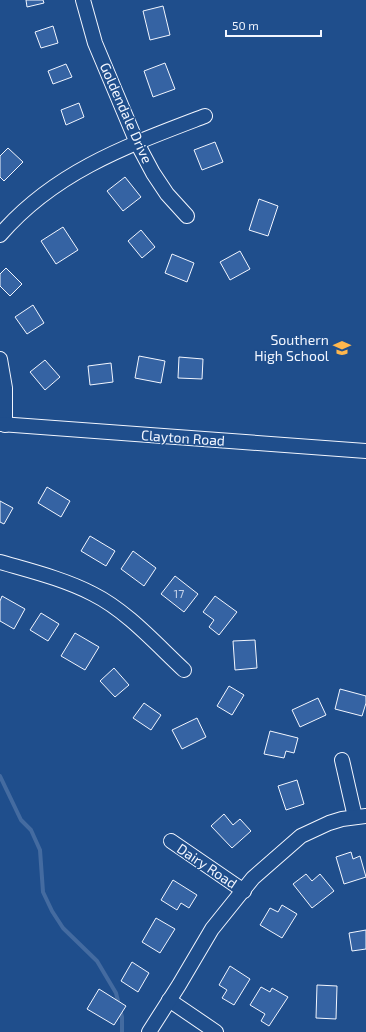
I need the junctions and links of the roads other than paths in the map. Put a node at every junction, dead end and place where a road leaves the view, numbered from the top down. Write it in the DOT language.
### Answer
graph roads {
  1 [pos="83,0"];
  2 [pos="205,116"];
  3 [pos="137,143"];
  4 [pos="187,216"];
  5 [pos="0,235"];
  6 [pos="0,359"];
  7 [pos="2,425"];
  8 [pos="366,452"];
  9 [pos="0,562"];
  10 [pos="184,670"];
  11 [pos="342,760"];
  12 [pos="360,816"];
  13 [pos="171,841"];
  14 [pos="244,891"];
  15 [pos="169,1000"];
  16 [pos="149,1032"];
  17 [pos="216,1032"];
  1 -- 3 [label="street, Goldendale Drive"];
  2 -- 3 [label="street"];
  3 -- 4 [label="street, Goldendale Drive"];
  3 -- 5 [label="street"];
  6 -- 7 [label="street"];
  7 -- 8 [label="street, Clayton Road"];
  9 -- 10 [label="street"];
  11 -- 12 [label="street"];
  12 -- 14 [label="street"];
  13 -- 14 [label="street, Dairy Road"];
  14 -- 15 [label="street"];
  15 -- 16 [label="street"];
  15 -- 17 [label="street"];
}
